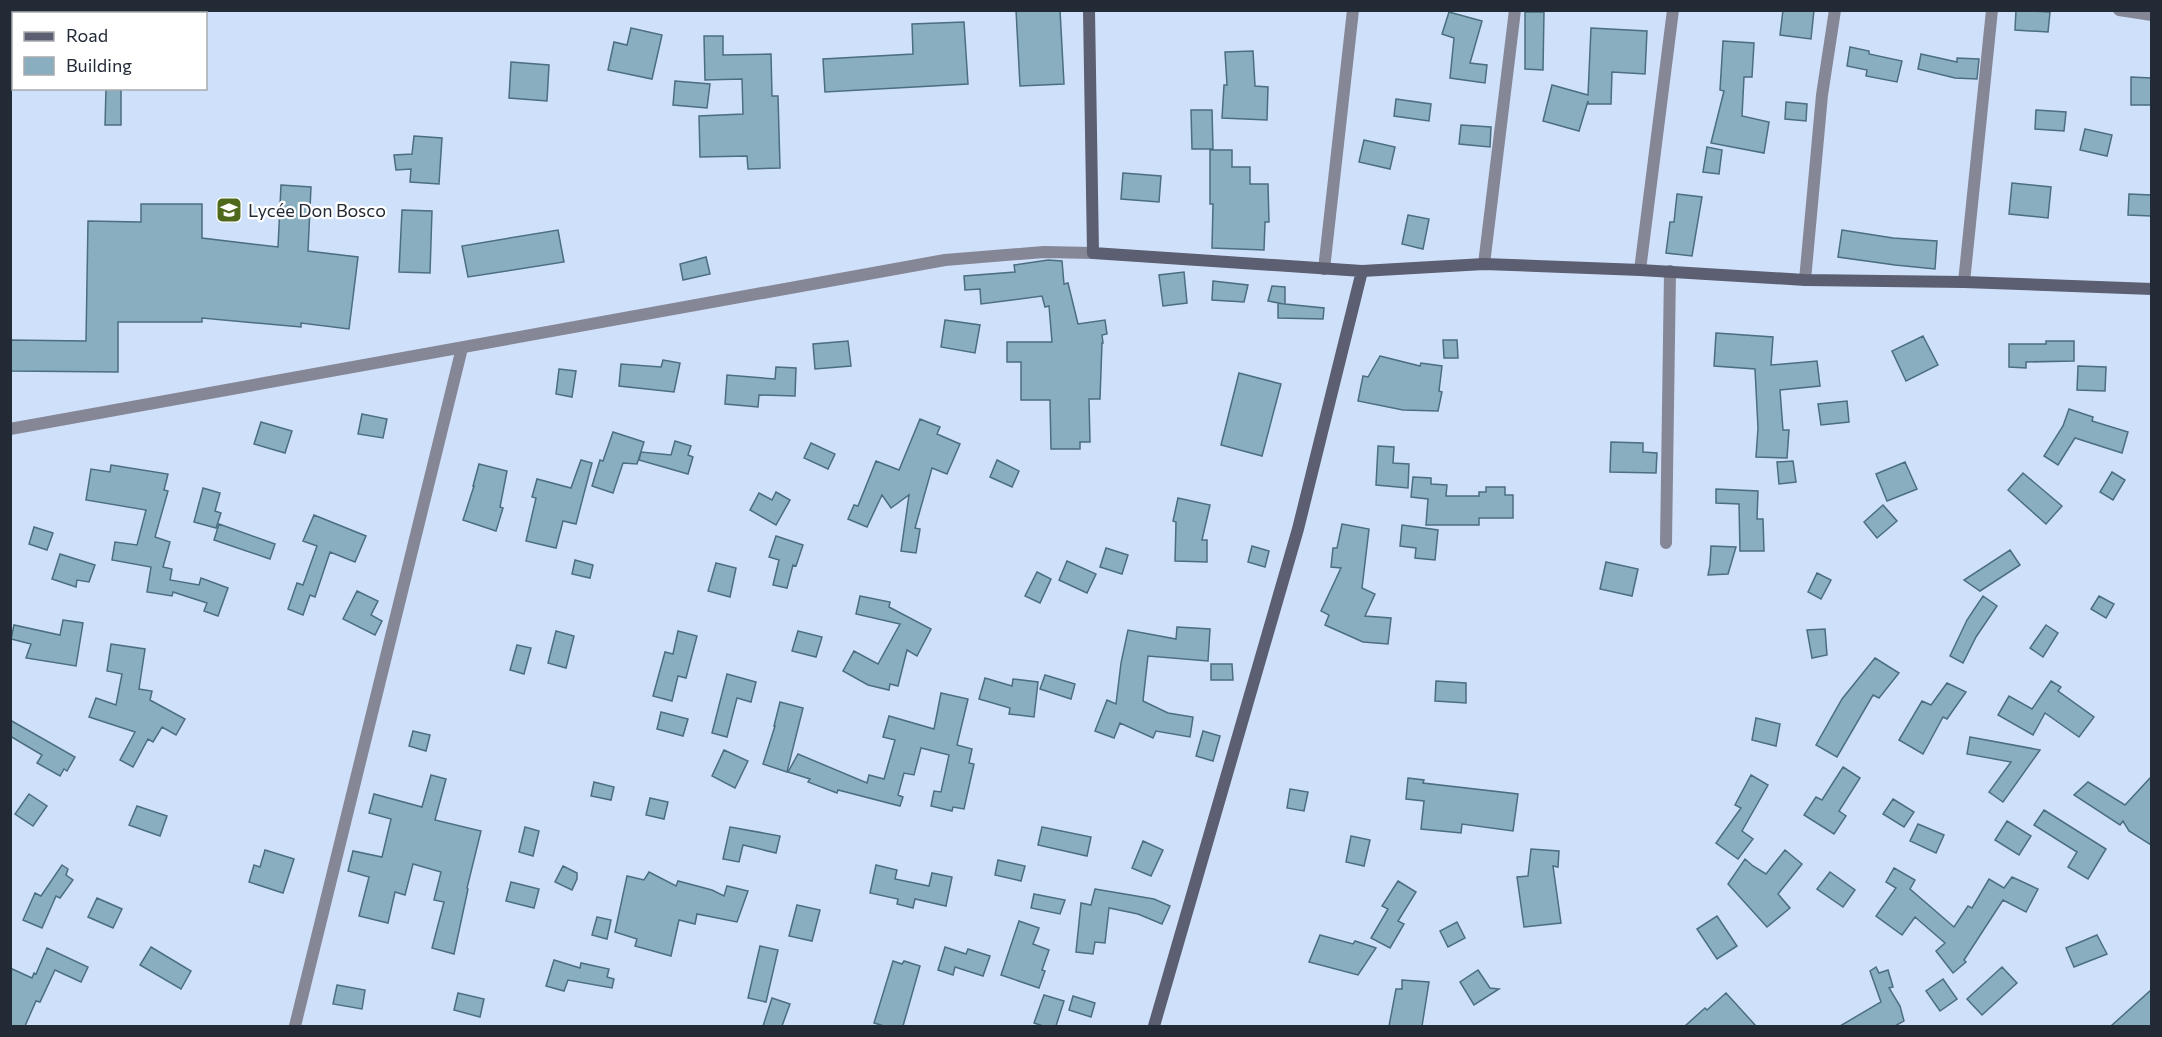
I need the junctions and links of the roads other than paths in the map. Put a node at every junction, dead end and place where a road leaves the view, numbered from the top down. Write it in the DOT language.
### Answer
graph roads {
  1 [pos="1089,10"];
  2 [pos="1353,10"];
  3 [pos="1515,10"];
  4 [pos="1673,10"];
  5 [pos="1835,10"];
  6 [pos="1992,10"];
  7 [pos="2119,10"];
  8 [pos="2151,15"];
  9 [pos="1093,253"];
  10 [pos="1484,264"];
  11 [pos="1324,269"];
  12 [pos="1640,270"];
  13 [pos="1362,271"];
  14 [pos="1670,271"];
  15 [pos="1805,280"];
  16 [pos="1964,282"];
  17 [pos="2151,289"];
  18 [pos="462,348"];
  19 [pos="10,429"];
  20 [pos="1665,543"];
  21 [pos="295,1026"];
  22 [pos="1154,1026"];
  1 -- 9 [label="street"];
  2 -- 11 [label="street"];
  3 -- 10 [label="street"];
  4 -- 12 [label="street"];
  5 -- 15 [label="street"];
  6 -- 16 [label="street"];
  7 -- 8 [label="street"];
  9 -- 11 [label="street"];
  9 -- 18 [label="street"];
  10 -- 12 [label="street"];
  10 -- 13 [label="street"];
  11 -- 13 [label="street"];
  12 -- 14 [label="street"];
  13 -- 22 [label="street"];
  14 -- 15 [label="street"];
  14 -- 20 [label="street"];
  15 -- 16 [label="street"];
  16 -- 17 [label="street"];
  18 -- 19 [label="street"];
  18 -- 21 [label="street"];
}
